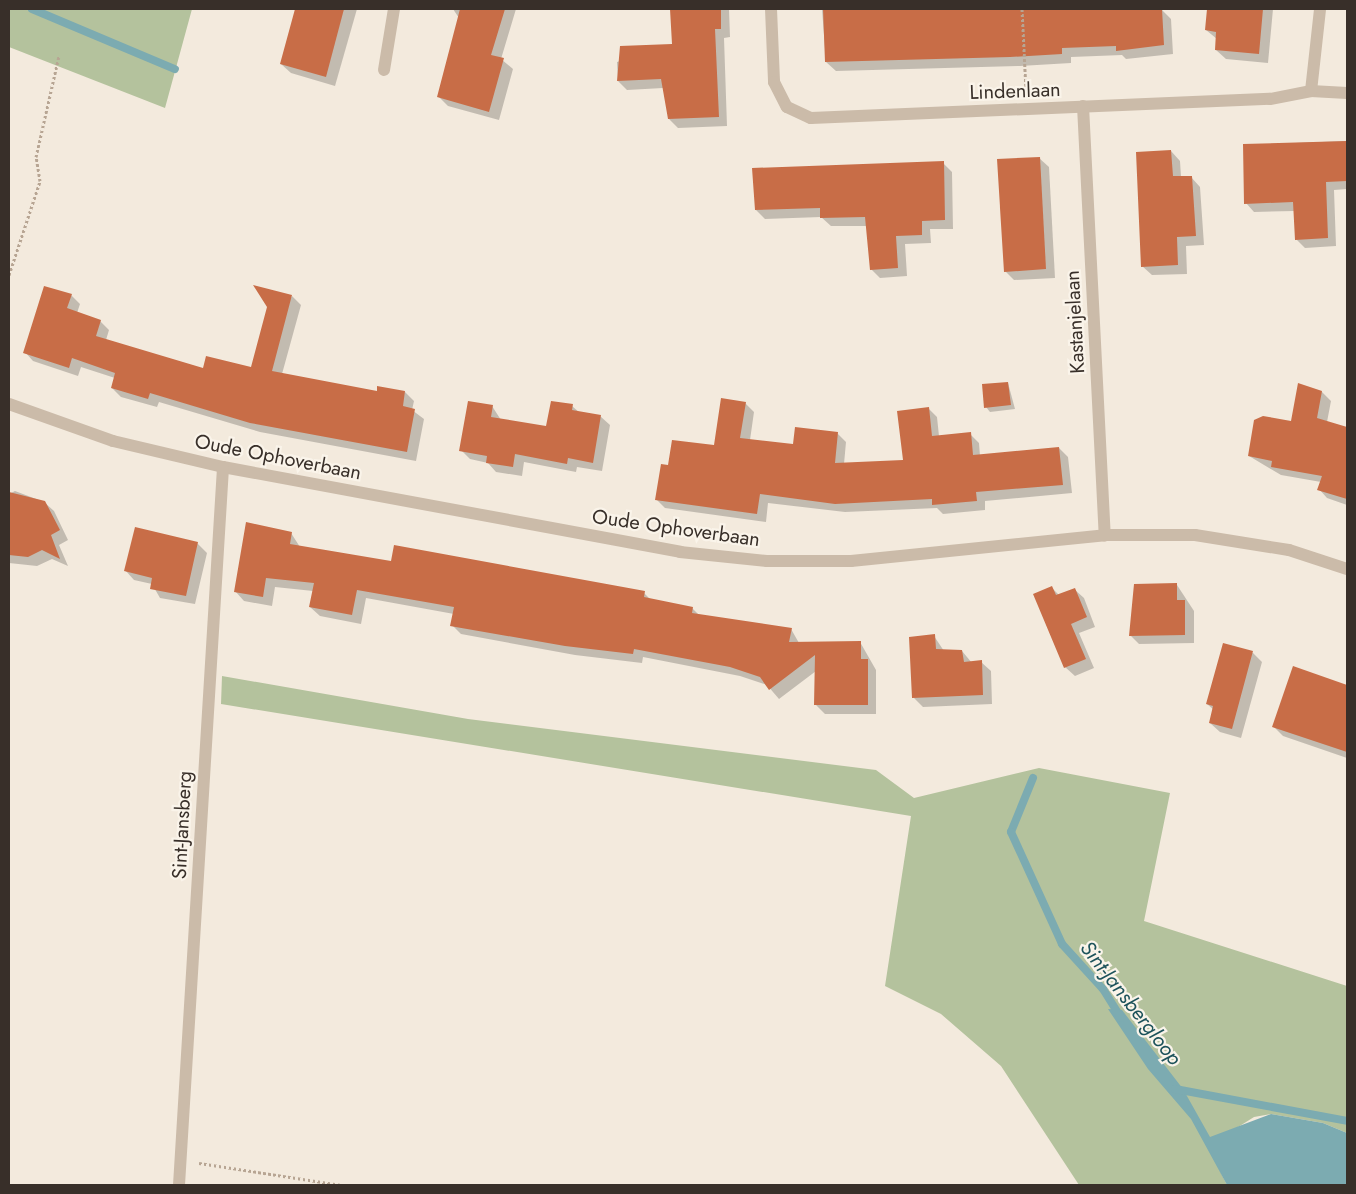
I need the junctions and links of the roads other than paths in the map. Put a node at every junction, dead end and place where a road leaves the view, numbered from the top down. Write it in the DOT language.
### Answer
graph roads {
  1 [pos="394,9"];
  2 [pos="771,9"];
  3 [pos="1320,9"];
  4 [pos="384,70"];
  5 [pos="1311,91"];
  6 [pos="1347,93"];
  7 [pos="1083,106"];
  8 [pos="9,404"];
  9 [pos="223,467"];
  10 [pos="1105,535"];
  11 [pos="1347,569"];
  12 [pos="179,1185"];
  1 -- 4 [label="street"];
  2 -- 7 [label="street, Lindenlaan"];
  3 -- 5 [label="street"];
  5 -- 6 [label="street, Lindenlaan"];
  5 -- 7 [label="street, Lindenlaan"];
  7 -- 10 [label="street, Kastanjelaan"];
  8 -- 9 [label="street, Oude Ophoverbaan"];
  9 -- 10 [label="street, Oude Ophoverbaan"];
  9 -- 12 [label="street, Sint-Jansberg"];
  10 -- 11 [label="street, Oude Ophoverbaan"];
}
